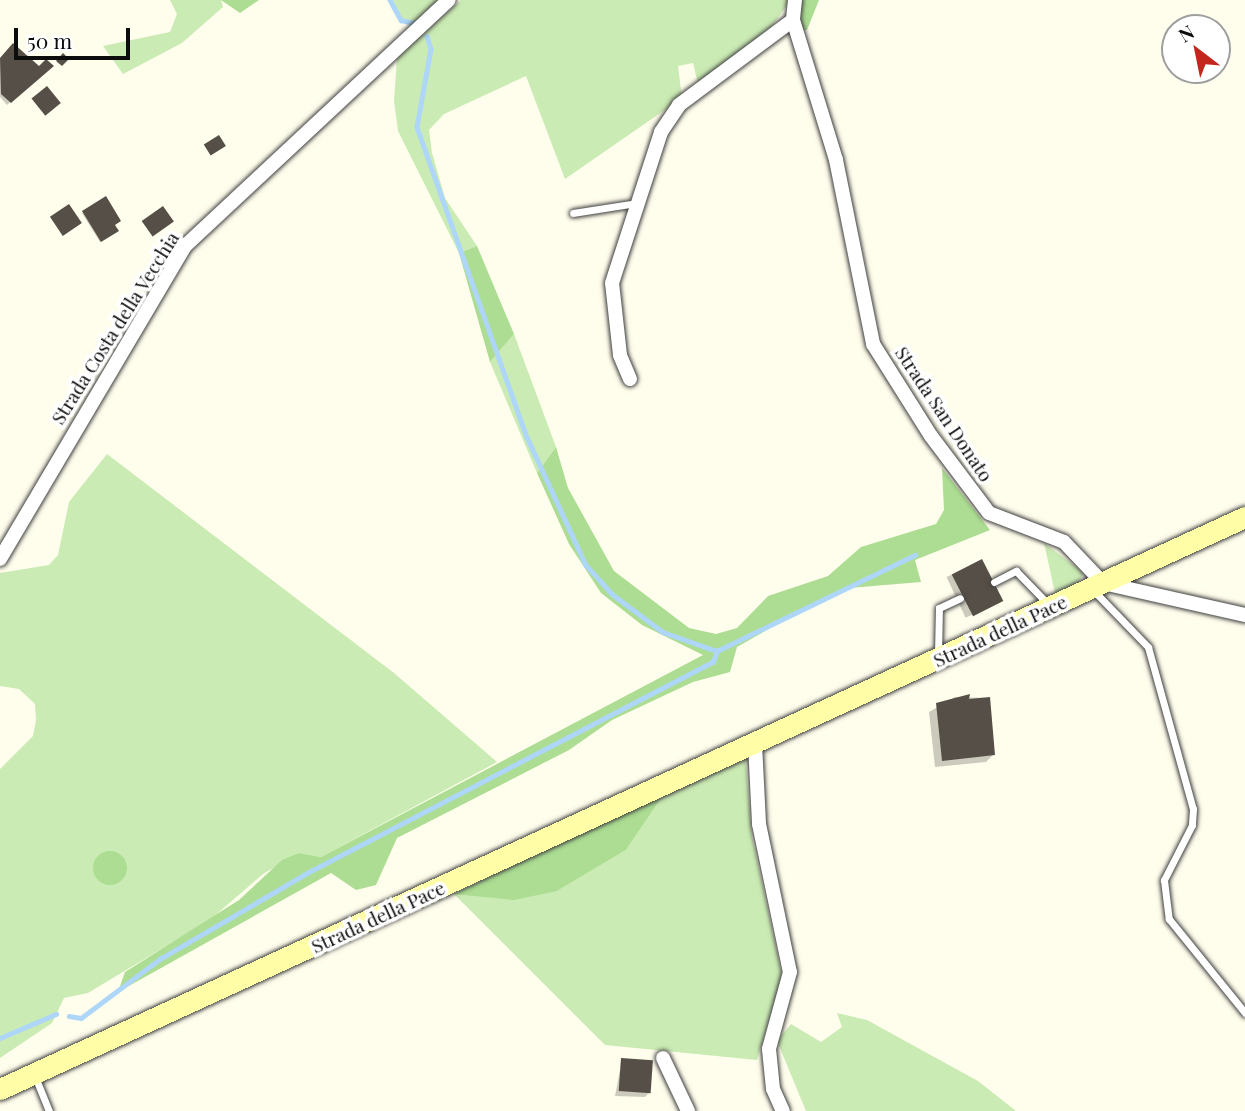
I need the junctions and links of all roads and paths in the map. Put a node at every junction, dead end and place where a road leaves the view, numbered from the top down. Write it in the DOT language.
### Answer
graph roads {
  1 [pos="449,0"];
  2 [pos="795,0"];
  3 [pos="793,20"];
  4 [pos="638,203"];
  5 [pos="573,214"];
  6 [pos="630,379"];
  7 [pos="1245,517"];
  8 [pos="6,541"];
  9 [pos="0,559"];
  10 [pos="993,582"];
  11 [pos="1097,586"];
  12 [pos="960,598"];
  13 [pos="1051,607"];
  14 [pos="1245,615"];
  15 [pos="938,660"];
  16 [pos="755,744"];
  17 [pos="1245,1013"];
  18 [pos="663,1058"];
  19 [pos="34,1074"];
  20 [pos="0,1089"];
  21 [pos="50,1111"];
  22 [pos="688,1111"];
  23 [pos="783,1111"];
  1 -- 8 [label="street, Strada Costa della Vecchia"];
  2 -- 3 [label="street, Strada San Donato"];
  3 -- 4 [label="street"];
  3 -- 11 [label="street, Strada San Donato"];
  4 -- 5 [label="lane"];
  4 -- 6 [label="street"];
  7 -- 11 [label="street, Strada della Pace"];
  8 -- 9 [label="street, Strada Costa della Vecchia"];
  10 -- 13 [label="lane"];
  11 -- 13 [label="street, Strada della Pace"];
  11 -- 14 [label="street"];
  11 -- 17 [label="lane"];
  12 -- 15 [label="lane"];
  13 -- 15 [label="street, Strada della Pace"];
  15 -- 16 [label="street, Strada della Pace"];
  16 -- 19 [label="street, Strada della Pace"];
  16 -- 23 [label="street"];
  18 -- 22 [label="street"];
  19 -- 20 [label="street, Strada della Pace"];
  19 -- 21 [label="lane"];
}
